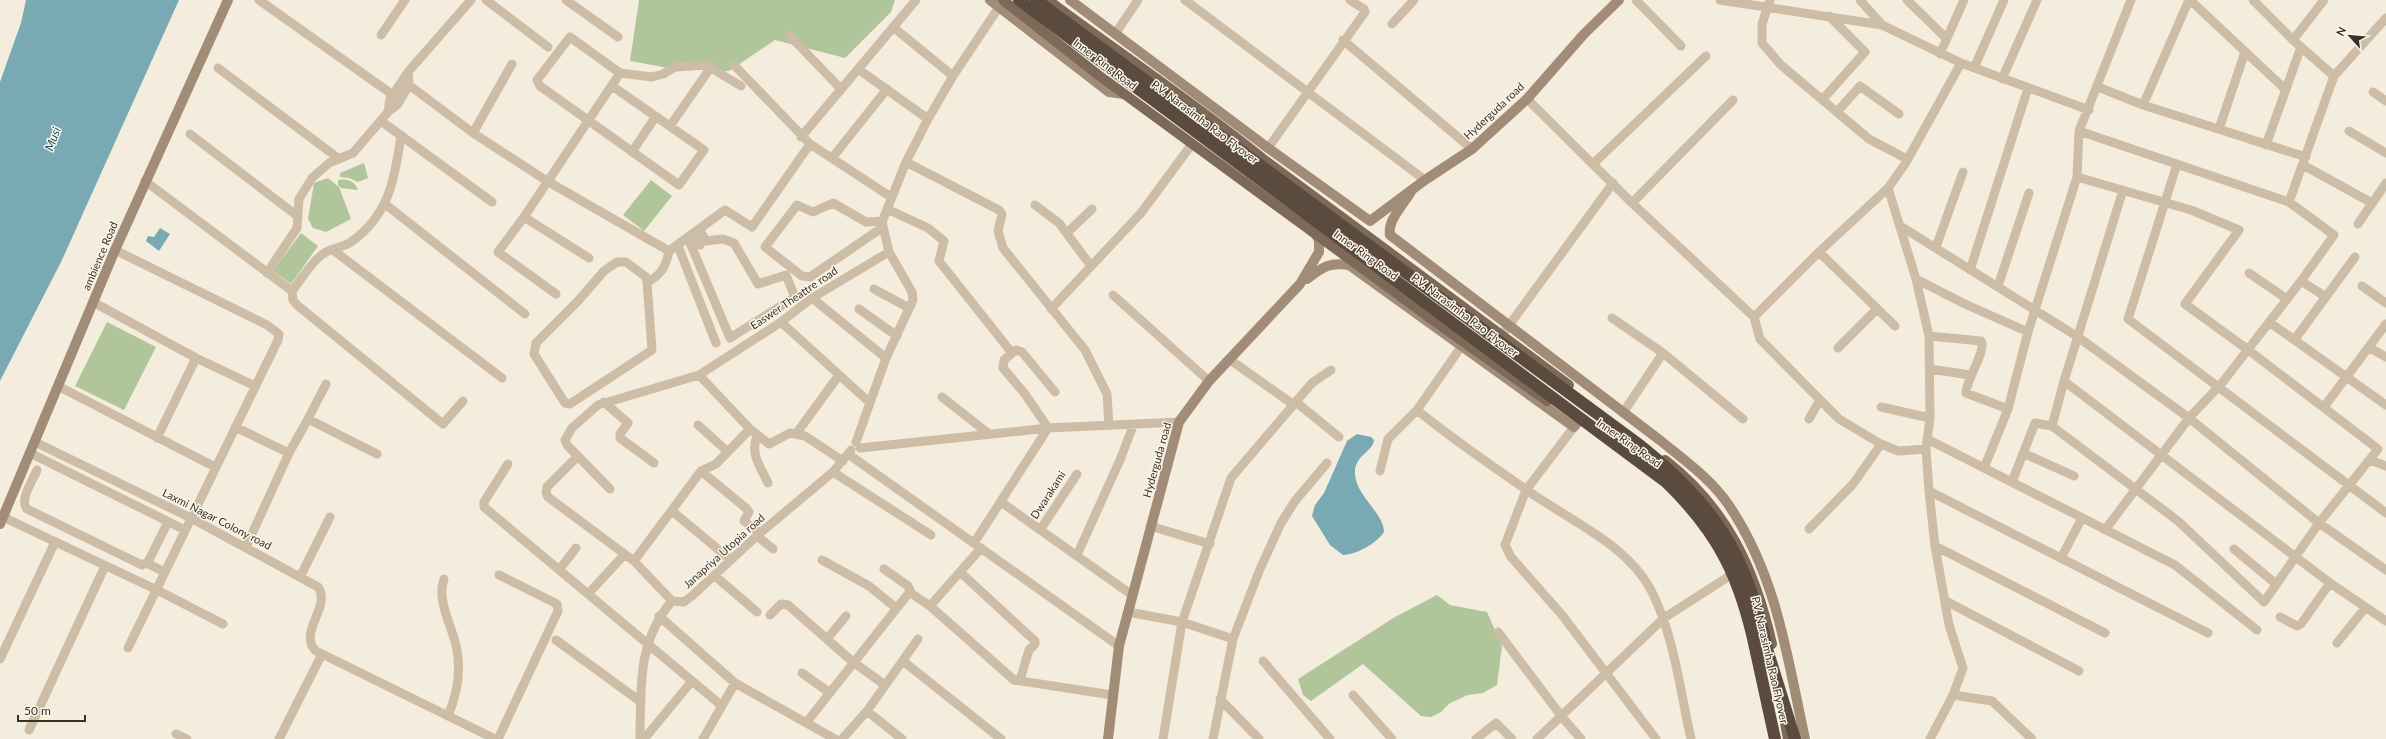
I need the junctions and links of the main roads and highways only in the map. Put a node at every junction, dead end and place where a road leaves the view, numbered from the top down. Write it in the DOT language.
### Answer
graph roads {
  1 [pos="1019,0"];
  2 [pos="1036,0"];
  3 [pos="1048,0"];
  4 [pos="1002,2"];
  5 [pos="1762,650"];
  6 [pos="1768,739"];
  7 [pos="1773,739"];
  8 [pos="1787,739"];
  9 [pos="1794,739"];
  1 -- 5 [label="highway, P.V. Narasimha Rao Flyover"];
  2 -- 5 [label="highway, P.V. Narasimha Rao Flyover"];
  3 -- 5 [label="main road, Inner Ring Road"];
  4 -- 5 [label="main road, Inner Ring Road"];
  5 -- 6 [label="highway, bridge"];
  5 -- 7 [label="highway, P.V. Narasimha Rao Flyover, bridge"];
  5 -- 8 [label="highway, P.V. Narasimha Rao Flyover, bridge"];
  5 -- 9 [label="highway, bridge"];
}
